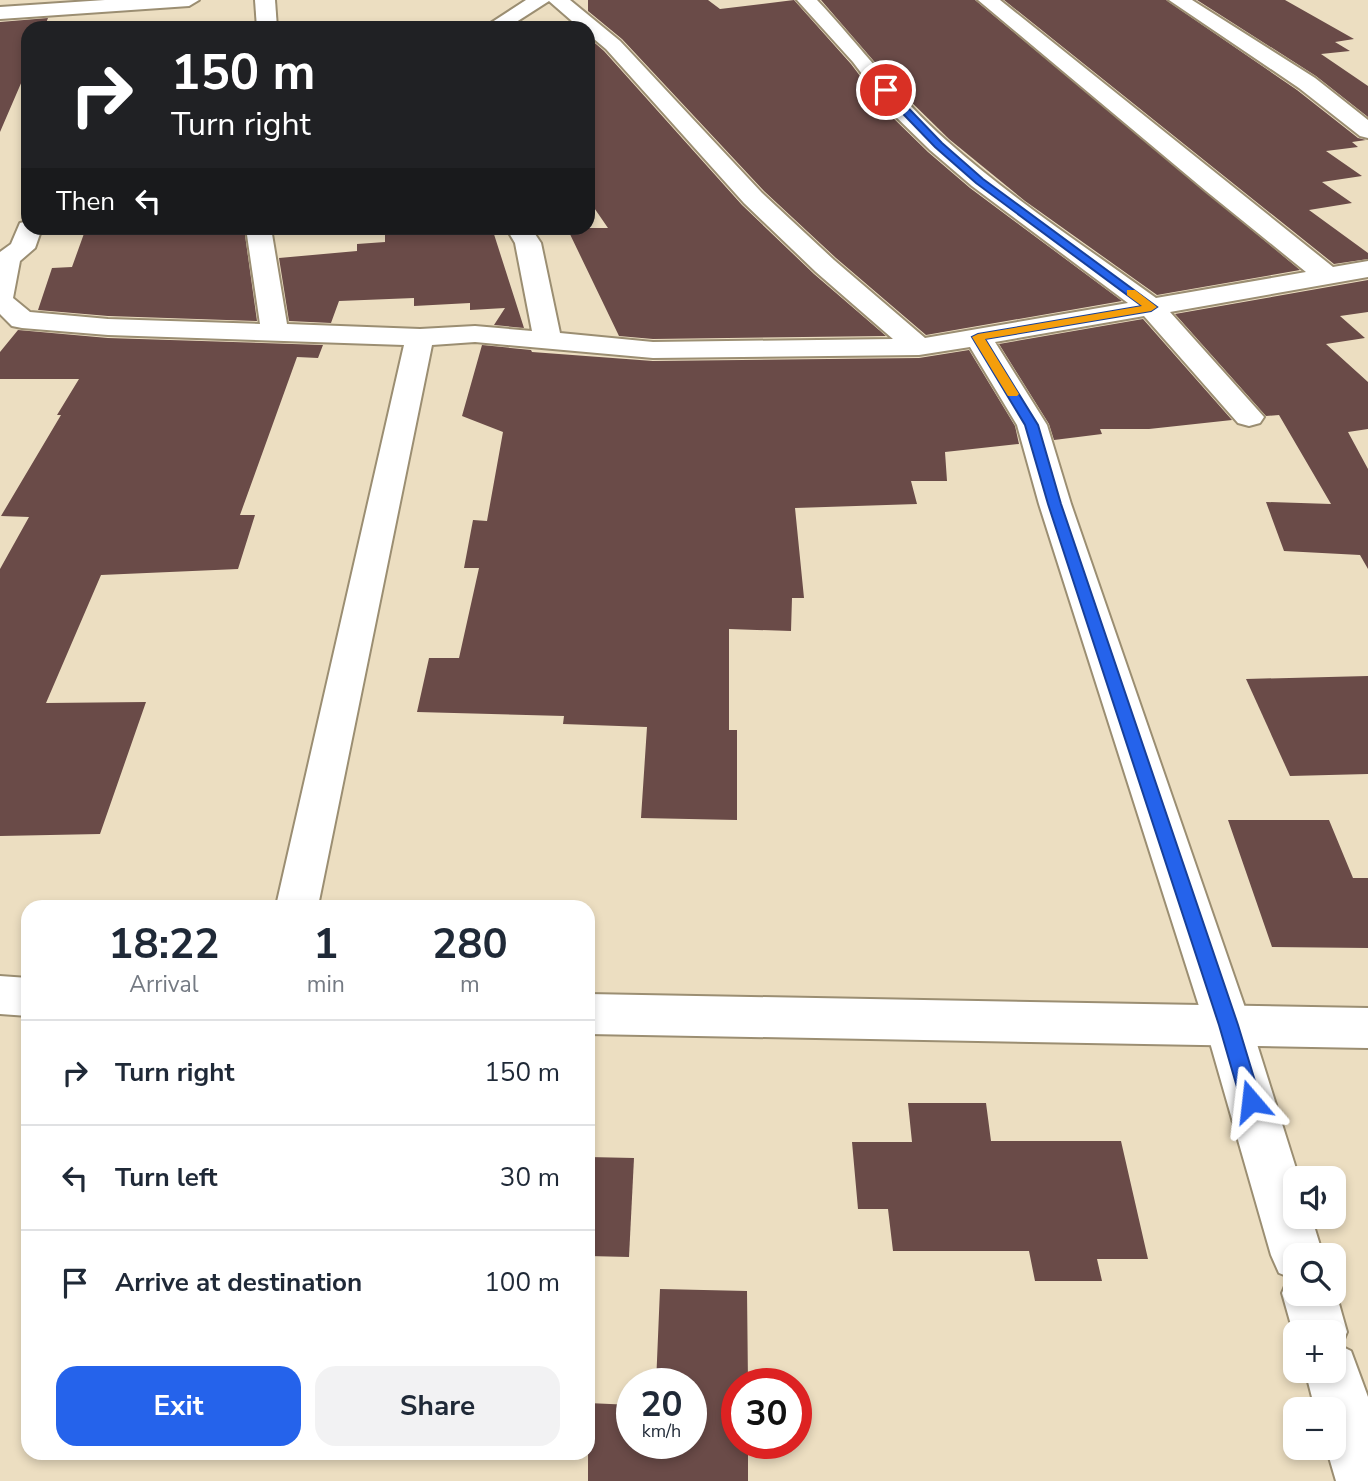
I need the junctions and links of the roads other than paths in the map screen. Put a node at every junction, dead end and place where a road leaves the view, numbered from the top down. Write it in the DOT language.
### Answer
graph roads {
  1 [pos="189,0"];
  2 [pos="265,0"];
  3 [pos="540,0"];
  4 [pos="558,0"];
  5 [pos="807,0"];
  6 [pos="988,0"];
  7 [pos="1179,0"];
  8 [pos="95,4"];
  9 [pos="0,13"];
  10 [pos="266,21"];
  11 [pos="505,21"];
  12 [pos="583,21"];
  13 [pos="595,31"];
  14 [pos="1368,131"];
  15 [pos="260,235"];
  16 [pos="523,235"];
  17 [pos="17,241"];
  18 [pos="1353,277"];
  19 [pos="0,299"];
  20 [pos="1151,307"];
  21 [pos="275,333"];
  22 [pos="421,337"];
  23 [pos="978,337"];
  24 [pos="548,341"];
  25 [pos="919,347"];
  26 [pos="1249,417"];
  27 [pos="298,900"];
  28 [pos="0,995"];
  29 [pos="21,996"];
  30 [pos="595,1014"];
  31 [pos="1228,1025"];
  32 [pos="1368,1028"];
  33 [pos="1293,1243"];
  34 [pos="1336,1383"];
  35 [pos="1365,1481"];
  1 -- 8 [label="street"];
  2 -- 10 [label="street"];
  3 -- 11 [label="street"];
  4 -- 12 [label="street"];
  5 -- 20 [label="street"];
  6 -- 18 [label="street"];
  7 -- 14 [label="street"];
  8 -- 9 [label="street"];
  13 -- 25 [label="street"];
  15 -- 21 [label="street"];
  16 -- 24 [label="street"];
  17 -- 19 [label="street"];
  18 -- 20 [label="street"];
  19 -- 21 [label="street"];
  20 -- 23 [label="street"];
  20 -- 26 [label="street"];
  21 -- 22 [label="street"];
  22 -- 24 [label="street"];
  22 -- 27 [label="street"];
  23 -- 25 [label="street"];
  23 -- 31 [label="street"];
  24 -- 25 [label="street"];
  28 -- 29 [label="street"];
  30 -- 31 [label="street"];
  31 -- 32 [label="street"];
  31 -- 33 [label="street"];
  34 -- 35 [label="street"];
}
